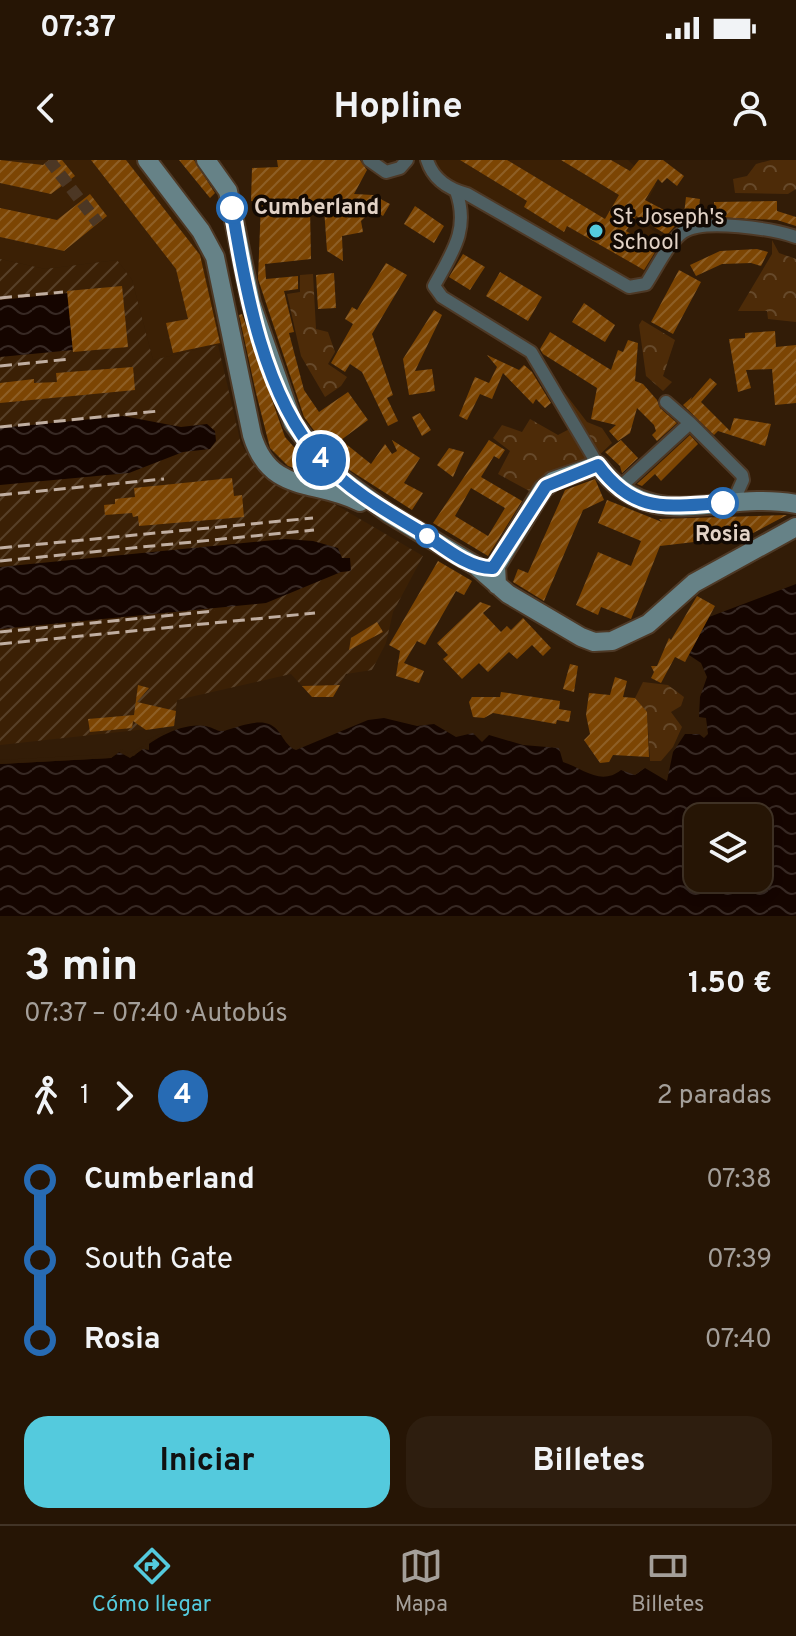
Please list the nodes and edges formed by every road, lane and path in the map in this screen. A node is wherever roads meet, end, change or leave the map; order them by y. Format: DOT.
graph roads {
  1 [pos="147,160"];
  2 [pos="206,160"];
  3 [pos="369,160"];
  4 [pos="407,160"];
  5 [pos="427,160"];
  6 [pos="456,191"];
  7 [pos="796,237"];
  8 [pos="666,402"];
  9 [pos="690,423"];
  10 [pos="598,465"];
  11 [pos="329,468"];
  12 [pos="314,487"];
  13 [pos="618,489"];
  14 [pos="733,502"];
  15 [pos="788,503"];
  16 [pos="388,513"];
  17 [pos="792,529"];
  18 [pos="476,566"];
  19 [pos="496,566"];
  20 [pos="497,585"];
  1 -- 12 [label="main road"];
  2 -- 11 [label="main road"];
  3 -- 4 [label="street"];
  5 -- 6 [label="street"];
  6 -- 7 [label="street"];
  6 -- 10 [label="street"];
  8 -- 9 [label="street"];
  9 -- 13 [label="street"];
  9 -- 14 [label="street"];
  10 -- 13 [label="main road"];
  10 -- 19 [label="main road"];
  11 -- 12 [label="main road"];
  11 -- 16 [label="main road"];
  12 -- 16 [label="main road"];
  13 -- 14 [label="main road"];
  14 -- 15 [label="main road"];
  15 -- 17 [label="main road"];
  16 -- 18 [label="main road"];
  17 -- 20 [label="main road"];
  18 -- 19 [label="main road"];
  18 -- 20 [label="main road"];
  19 -- 20 [label="main road"];
}
